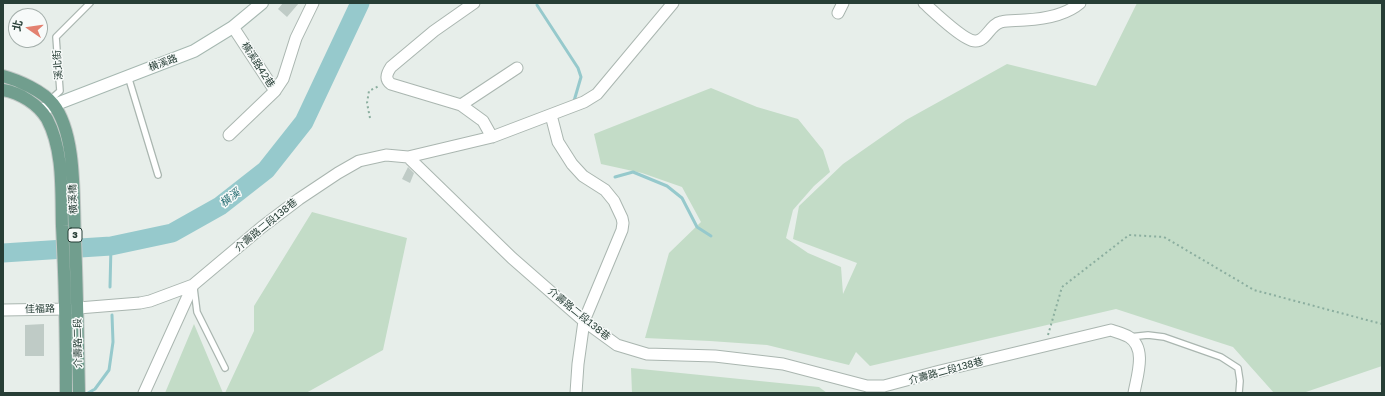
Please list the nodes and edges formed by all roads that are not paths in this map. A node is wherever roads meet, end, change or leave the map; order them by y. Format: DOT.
graph roads {
  1 [pos="90,3"];
  2 [pos="262,3"];
  3 [pos="313,3"];
  4 [pos="474,3"];
  5 [pos="673,3"];
  6 [pos="924,3"];
  7 [pos="1080,3"];
  8 [pos="233,27"];
  9 [pos="516,68"];
  10 [pos="3,76"];
  11 [pos="128,76"];
  12 [pos="3,90"];
  13 [pos="275,91"];
  14 [pos="51,102"];
  15 [pos="461,105"];
  16 [pos="41,110"];
  17 [pos="551,115"];
  18 [pos="229,135"];
  19 [pos="492,136"];
  20 [pos="408,157"];
  21 [pos="158,175"];
  22 [pos="193,285"];
  23 [pos="71,294"];
  24 [pos="71,308"];
  25 [pos="3,310"];
  26 [pos="584,321"];
  27 [pos="1129,337"];
  28 [pos="225,368"];
  29 [pos="66,393"];
  30 [pos="79,393"];
  31 [pos="144,393"];
  32 [pos="576,393"];
  33 [pos="1134,393"];
  34 [pos="1239,393"];
  1 -- 14 [label="lane, 溪北街"];
  2 -- 8 [label="main road, 橫溪路"];
  3 -- 13 [label="street"];
  4 -- 15 [label="street"];
  5 -- 17 [label="street"];
  6 -- 7 [label="street"];
  8 -- 11 [label="main road, 橫溪路"];
  8 -- 13 [label="street, 橫溪路42巷"];
  9 -- 15 [label="street"];
  10 -- 14 [label="main road, 3"];
  11 -- 14 [label="main road, 橫溪路"];
  11 -- 21 [label="lane"];
  12 -- 16 [label="main road, 3"];
  13 -- 18 [label="street, 橫溪路42巷"];
  14 -- 16 [label="main road, 橫溪路"];
  14 -- 23 [label="main road, 橫溪橋 / 3"];
  15 -- 19 [label="street"];
  16 -- 23 [label="main road, 橫溪橋 / 3"];
  17 -- 19 [label="street"];
  17 -- 26 [label="street"];
  19 -- 20 [label="street"];
  20 -- 22 [label="street, 介壽路二段138巷"];
  20 -- 26 [label="street, 介壽路二段138巷"];
  22 -- 24 [label="street, 介壽路二段138巷"];
  22 -- 28 [label="lane"];
  22 -- 31 [label="street"];
  23 -- 24 [label="main road, 介壽路二段 / 3"];
  24 -- 25 [label="street, 佳福路"];
  24 -- 29 [label="main road, 介壽路二段 / 3"];
  24 -- 30 [label="main road, 介壽路二段 / 3"];
  26 -- 27 [label="street, 介壽路二段138巷"];
  26 -- 32 [label="street"];
  27 -- 33 [label="street"];
  27 -- 34 [label="lane"];
}
